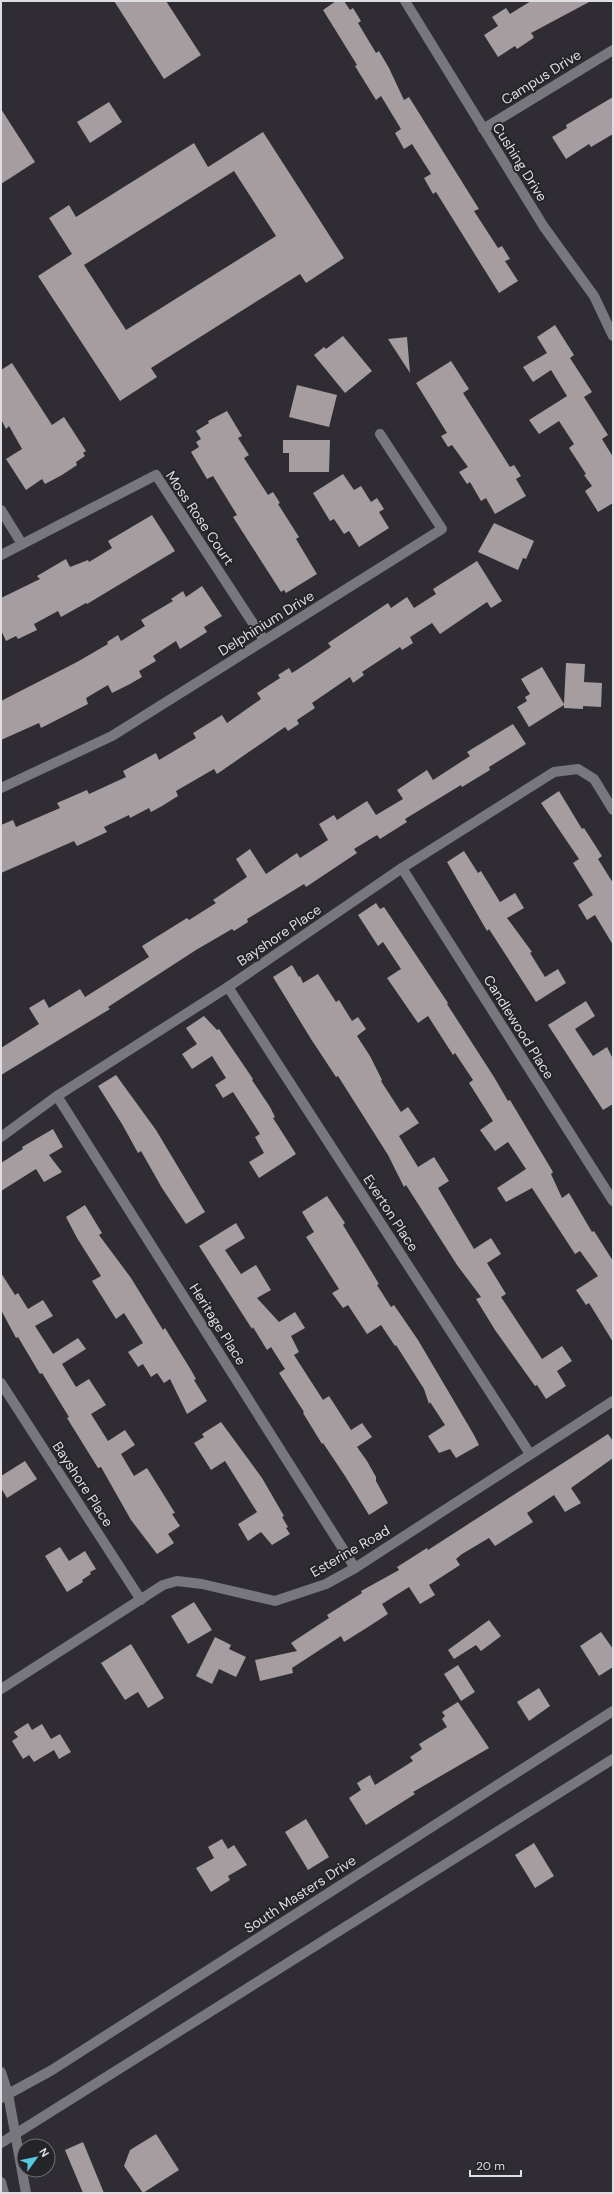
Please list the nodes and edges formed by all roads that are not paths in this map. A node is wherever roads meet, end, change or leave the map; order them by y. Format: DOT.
graph roads {
  1 [pos="405,1"];
  2 [pos="613,50"];
  3 [pos="484,129"];
  4 [pos="613,336"];
  5 [pos="380,434"];
  6 [pos="1,510"];
  7 [pos="22,544"];
  8 [pos="1,555"];
  9 [pos="264,640"];
  10 [pos="1,788"];
  11 [pos="613,810"];
  12 [pos="402,868"];
  13 [pos="228,987"];
  14 [pos="57,1096"];
  15 [pos="1,1137"];
  16 [pos="613,1200"];
  17 [pos="1,1383"];
  18 [pos="613,1401"];
  19 [pos="530,1454"];
  20 [pos="355,1568"];
  21 [pos="141,1600"];
  22 [pos="1,1689"];
  23 [pos="613,1711"];
  24 [pos="613,1759"];
  25 [pos="1,2072"];
  26 [pos="4,2096"];
  27 [pos="15,2134"];
  28 [pos="1,2143"];
  29 [pos="1,2182"];
  30 [pos="4,2193"];
  31 [pos="26,2193"];
  1 -- 3 [label="street, Cushing Drive"];
  2 -- 3 [label="street, Campus Drive"];
  3 -- 4 [label="street, Cushing Drive"];
  5 -- 9 [label="street, Delphinium Drive"];
  6 -- 7 [label="street"];
  7 -- 8 [label="street, Moss Rose Court"];
  7 -- 9 [label="street, Moss Rose Court"];
  9 -- 10 [label="street, Delphinium Drive"];
  11 -- 12 [label="street, Bayshore Place"];
  12 -- 13 [label="street, Bayshore Place"];
  12 -- 16 [label="street, Candlewood Place"];
  13 -- 14 [label="street, Bayshore Place"];
  13 -- 19 [label="street, Everton Place"];
  14 -- 15 [label="street, Bayshore Place"];
  14 -- 20 [label="street, Heritage Place"];
  17 -- 21 [label="street, Bayshore Place"];
  18 -- 19 [label="street, Esterine Road"];
  19 -- 20 [label="street, Esterine Road"];
  20 -- 21 [label="street, Esterine Road"];
  21 -- 22 [label="street, Esterine Road"];
  23 -- 26 [label="street, South Masters Drive"];
  24 -- 27 [label="street"];
  25 -- 26 [label="street"];
  26 -- 27 [label="street"];
  27 -- 28 [label="street"];
  27 -- 31 [label="street"];
  29 -- 30 [label="street"];
}
